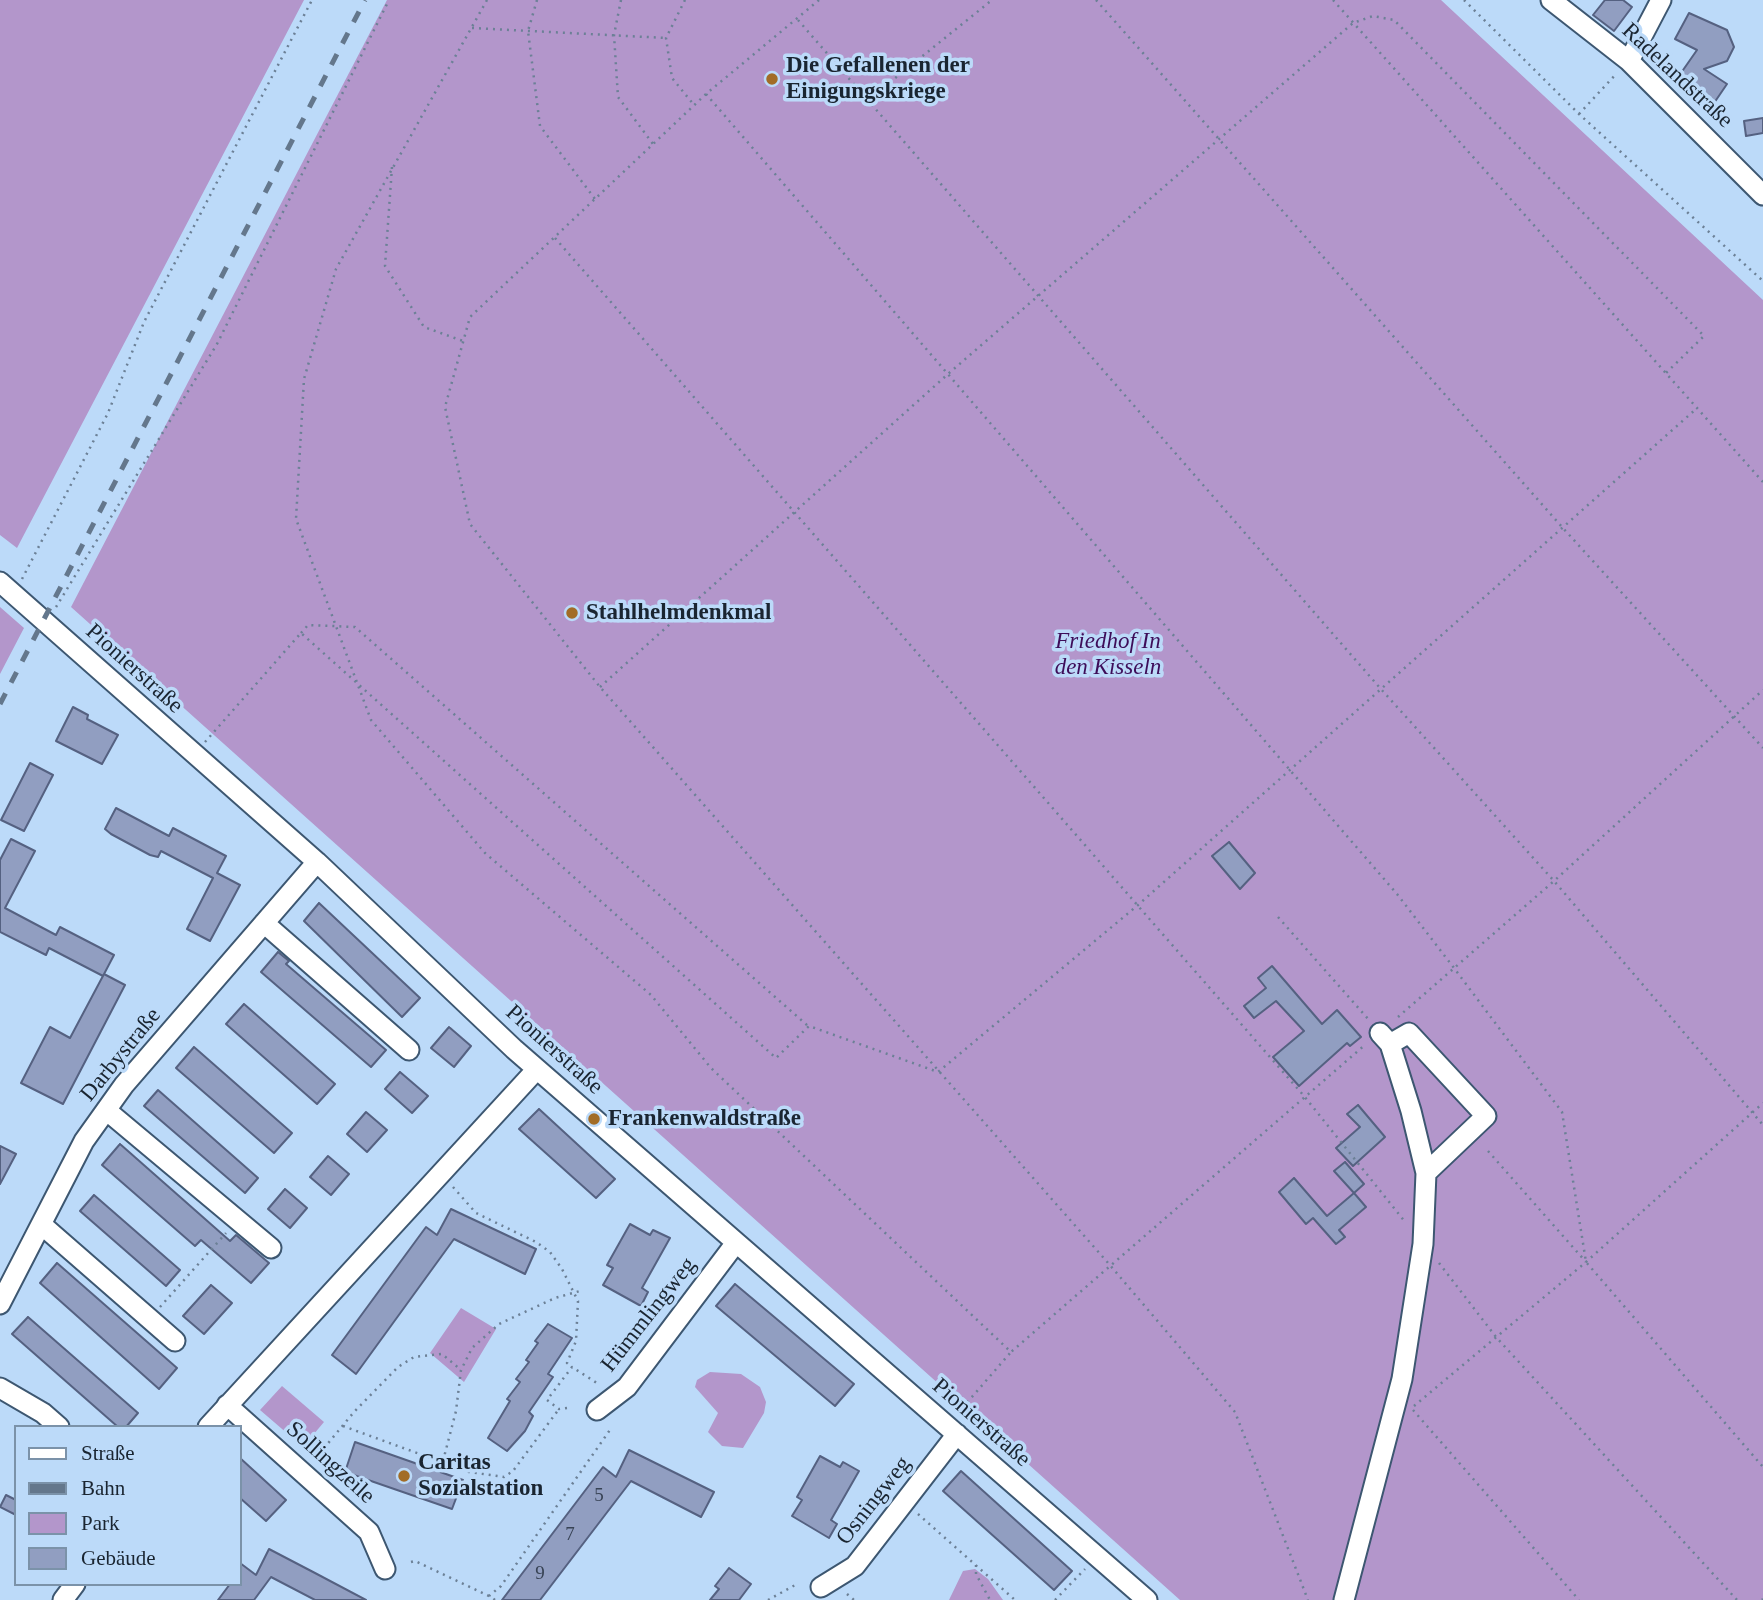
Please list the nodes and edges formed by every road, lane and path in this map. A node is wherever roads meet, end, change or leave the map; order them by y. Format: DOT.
graph roads {
  1 [pos="312,0"];
  2 [pos="389,0"];
  3 [pos="487,0"];
  4 [pos="537,0"];
  5 [pos="621,0"];
  6 [pos="685,0"];
  7 [pos="819,0"];
  8 [pos="992,0"];
  9 [pos="1096,0"];
  10 [pos="1333,0"];
  11 [pos="1464,0"];
  12 [pos="1551,0"];
  13 [pos="1661,0"];
  14 [pos="797,20"];
  15 [pos="1353,23"];
  16 [pos="472,28"];
  17 [pos="528,31"];
  18 [pos="614,35"];
  19 [pos="666,38"];
  20 [pos="1629,61"];
  21 [pos="706,94"];
  22 [pos="868,100"];
  23 [pos="694,105"];
  24 [pos="1579,114"];
  25 [pos="1220,141"];
  26 [pos="653,144"];
  27 [pos="393,164"];
  28 [pos="1763,195"];
  29 [pos="595,200"];
  30 [pos="555,238"];
  31 [pos="1763,281"];
  32 [pos="1039,296"];
  33 [pos="463,341"];
  34 [pos="948,374"];
  35 [pos="1665,374"];
  36 [pos="1696,409"];
  37 [pos="1763,482"];
  38 [pos="794,512"];
  39 [pos="1562,527"];
  40 [pos="4,586"];
  41 [pos="47,624"];
  42 [pos="334,626"];
  43 [pos="301,634"];
  44 [pos="355,682"];
  45 [pos="600,687"];
  46 [pos="1380,688"];
  47 [pos="1763,690"];
  48 [pos="1735,715"];
  49 [pos="1763,748"];
  50 [pos="194,754"];
  51 [pos="1287,769"];
  52 [pos="317,862"];
  53 [pos="1554,881"];
  54 [pos="1138,905"];
  55 [pos="1279,917"];
  56 [pos="264,923"];
  57 [pos="1454,968"];
  58 [pos="809,1026"];
  59 [pos="1385,1038"];
  60 [pos="409,1050"];
  61 [pos="537,1069"];
  62 [pos="938,1072"];
  63 [pos="1304,1096"];
  64 [pos="1763,1103"];
  65 [pos="106,1110"];
  66 [pos="1753,1112"];
  67 [pos="1763,1125"];
  68 [pos="1489,1151"];
  69 [pos="1426,1173"];
  70 [pos="449,1182"];
  71 [pos="237,1220"];
  72 [pos="42,1226"];
  73 [pos="735,1244"];
  74 [pos="1423,1244"];
  75 [pos="271,1248"];
  76 [pos="1586,1262"];
  77 [pos="1109,1264"];
  78 [pos="580,1291"];
  79 [pos="575,1292"];
  80 [pos="0,1304"];
  81 [pos="149,1319"];
  82 [pos="1496,1337"];
  83 [pos="175,1341"];
  84 [pos="1011,1352"];
  85 [pos="572,1367"];
  86 [pos="461,1370"];
  87 [pos="600,1385"];
  88 [pos="0,1388"];
  89 [pos="227,1405"];
  90 [pos="567,1408"];
  91 [pos="559,1409"];
  92 [pos="597,1410"];
  93 [pos="57,1425"];
  94 [pos="210,1425"];
  95 [pos="343,1426"];
  96 [pos="612,1427"];
  97 [pos="952,1430"];
  98 [pos="443,1462"];
  99 [pos="311,1465"];
  100 [pos="1763,1467"];
  101 [pos="914,1510"];
  102 [pos="411,1562"];
  103 [pos="976,1565"];
  104 [pos="1087,1566"];
  105 [pos="385,1569"];
  106 [pos="797,1584"];
  107 [pos="821,1587"];
  108 [pos="847,1594"];
  109 [pos="489,1596"];
  110 [pos="486,1600"];
  111 [pos="495,1600"];
  112 [pos="768,1600"];
  113 [pos="854,1600"];
  114 [pos="990,1600"];
  115 [pos="1015,1600"];
  116 [pos="1055,1600"];
  117 [pos="1147,1600"];
  118 [pos="1308,1600"];
  119 [pos="1344,1600"];
  120 [pos="1579,1600"];
  121 [pos="1737,1600"];
  1 -- 40 [label="path"];
  2 -- 41 [label="path"];
  3 -- 16 [label="path"];
  4 -- 17 [label="path"];
  5 -- 18 [label="path"];
  6 -- 19 [label="path"];
  7 -- 14 [label="path"];
  8 -- 22 [label="path"];
  9 -- 25 [label="path"];
  10 -- 15 [label="path"];
  11 -- 24 [label="path"];
  12 -- 20 [label="street, Radelandstraße"];
  13 -- 20 [label="street"];
  14 -- 21 [label="path"];
  14 -- 22 [label="path"];
  15 -- 25 [label="path"];
  15 -- 35 [label="path"];
  15 -- 35 [label="path"];
  16 -- 17 [label="path"];
  16 -- 27 [label="path"];
  17 -- 18 [label="path"];
  17 -- 29 [label="path"];
  18 -- 19 [label="path"];
  18 -- 26 [label="path"];
  19 -- 23 [label="path"];
  20 -- 24 [label="path"];
  20 -- 28 [label="street, Radelandstraße"];
  21 -- 23 [label="path"];
  21 -- 34 [label="path"];
  22 -- 32 [label="path"];
  23 -- 26 [label="path"];
  24 -- 31 [label="path"];
  25 -- 32 [label="path"];
  25 -- 39 [label="path"];
  26 -- 29 [label="path"];
  27 -- 33 [label="path"];
  27 -- 42 [label="path"];
  29 -- 30 [label="path"];
  30 -- 33 [label="path"];
  30 -- 38 [label="path"];
  32 -- 34 [label="path"];
  32 -- 46 [label="path"];
  33 -- 45 [label="path"];
  34 -- 38 [label="path"];
  34 -- 51 [label="path"];
  35 -- 36 [label="path"];
  36 -- 37 [label="path"];
  36 -- 39 [label="path"];
  38 -- 45 [label="path"];
  38 -- 54 [label="path"];
  39 -- 46 [label="path"];
  39 -- 48 [label="path"];
  40 -- 41 [label="street, Pionierstraße"];
  41 -- 50 [label="street, Pionierstraße"];
  42 -- 43 [label="path"];
  42 -- 44 [label="path"];
  42 -- 58 [label="path"];
  43 -- 44 [label="path"];
  43 -- 50 [label="path"];
  44 -- 58 [label="path"];
  44 -- 84 [label="path"];
  45 -- 62 [label="path"];
  46 -- 51 [label="path"];
  46 -- 53 [label="path"];
  47 -- 48 [label="path"];
  48 -- 49 [label="path"];
  48 -- 53 [label="path"];
  50 -- 52 [label="street, Pionierstraße"];
  51 -- 54 [label="path"];
  51 -- 57 [label="path"];
  52 -- 56 [label="street, Darbystraße"];
  52 -- 61 [label="street, Pionierstraße"];
  53 -- 57 [label="path"];
  53 -- 66 [label="path"];
  54 -- 62 [label="path"];
  54 -- 63 [label="path"];
  55 -- 59 [label="path"];
  56 -- 60 [label="street"];
  56 -- 65 [label="street, Darbystraße"];
  57 -- 59 [label="path"];
  57 -- 76 [label="path"];
  58 -- 62 [label="path"];
  59 -- 63 [label="path"];
  59 -- 69 [label="street"];
  59 -- 69 [label="street"];
  61 -- 73 [label="street, Pionierstraße"];
  61 -- 89 [label="street"];
  62 -- 77 [label="path"];
  63 -- 74 [label="path"];
  63 -- 77 [label="path"];
  64 -- 66 [label="path"];
  65 -- 71 [label="street"];
  65 -- 72 [label="street, Darbystraße"];
  66 -- 67 [label="path"];
  66 -- 76 [label="path"];
  68 -- 76 [label="path"];
  69 -- 74 [label="street"];
  70 -- 79 [label="path"];
  71 -- 75 [label="street"];
  71 -- 81 [label="path"];
  72 -- 80 [label="street, Darbystraße"];
  72 -- 81 [label="street"];
  73 -- 92 [label="street, Hümmlingweg"];
  73 -- 97 [label="street, Pionierstraße"];
  74 -- 82 [label="path"];
  74 -- 119 [label="street"];
  76 -- 82 [label="path"];
  76 -- 100 [label="path"];
  77 -- 84 [label="path"];
  77 -- 118 [label="path"];
  78 -- 79 [label="path"];
  79 -- 85 [label="path"];
  79 -- 86 [label="path"];
  81 -- 83 [label="street"];
  82 -- 120 [label="path"];
  82 -- 121 [label="path"];
  84 -- 97 [label="path"];
  85 -- 87 [label="path"];
  85 -- 91 [label="path"];
  86 -- 95 [label="path"];
  86 -- 98 [label="path"];
  88 -- 93 [label="street"];
  89 -- 94 [label="street"];
  89 -- 105 [label="street, Sollingzeile"];
  90 -- 91 [label="path"];
  91 -- 98 [label="path"];
  95 -- 98 [label="path"];
  95 -- 99 [label="path"];
  96 -- 109 [label="path"];
  97 -- 107 [label="street, Osningweg"];
  97 -- 117 [label="street, Pionierstraße"];
  101 -- 103 [label="path"];
  102 -- 109 [label="path"];
  103 -- 114 [label="path"];
  103 -- 115 [label="path"];
  104 -- 116 [label="path"];
  106 -- 112 [label="path"];
  108 -- 113 [label="path"];
  109 -- 110 [label="path"];
  109 -- 111 [label="path"];
}
